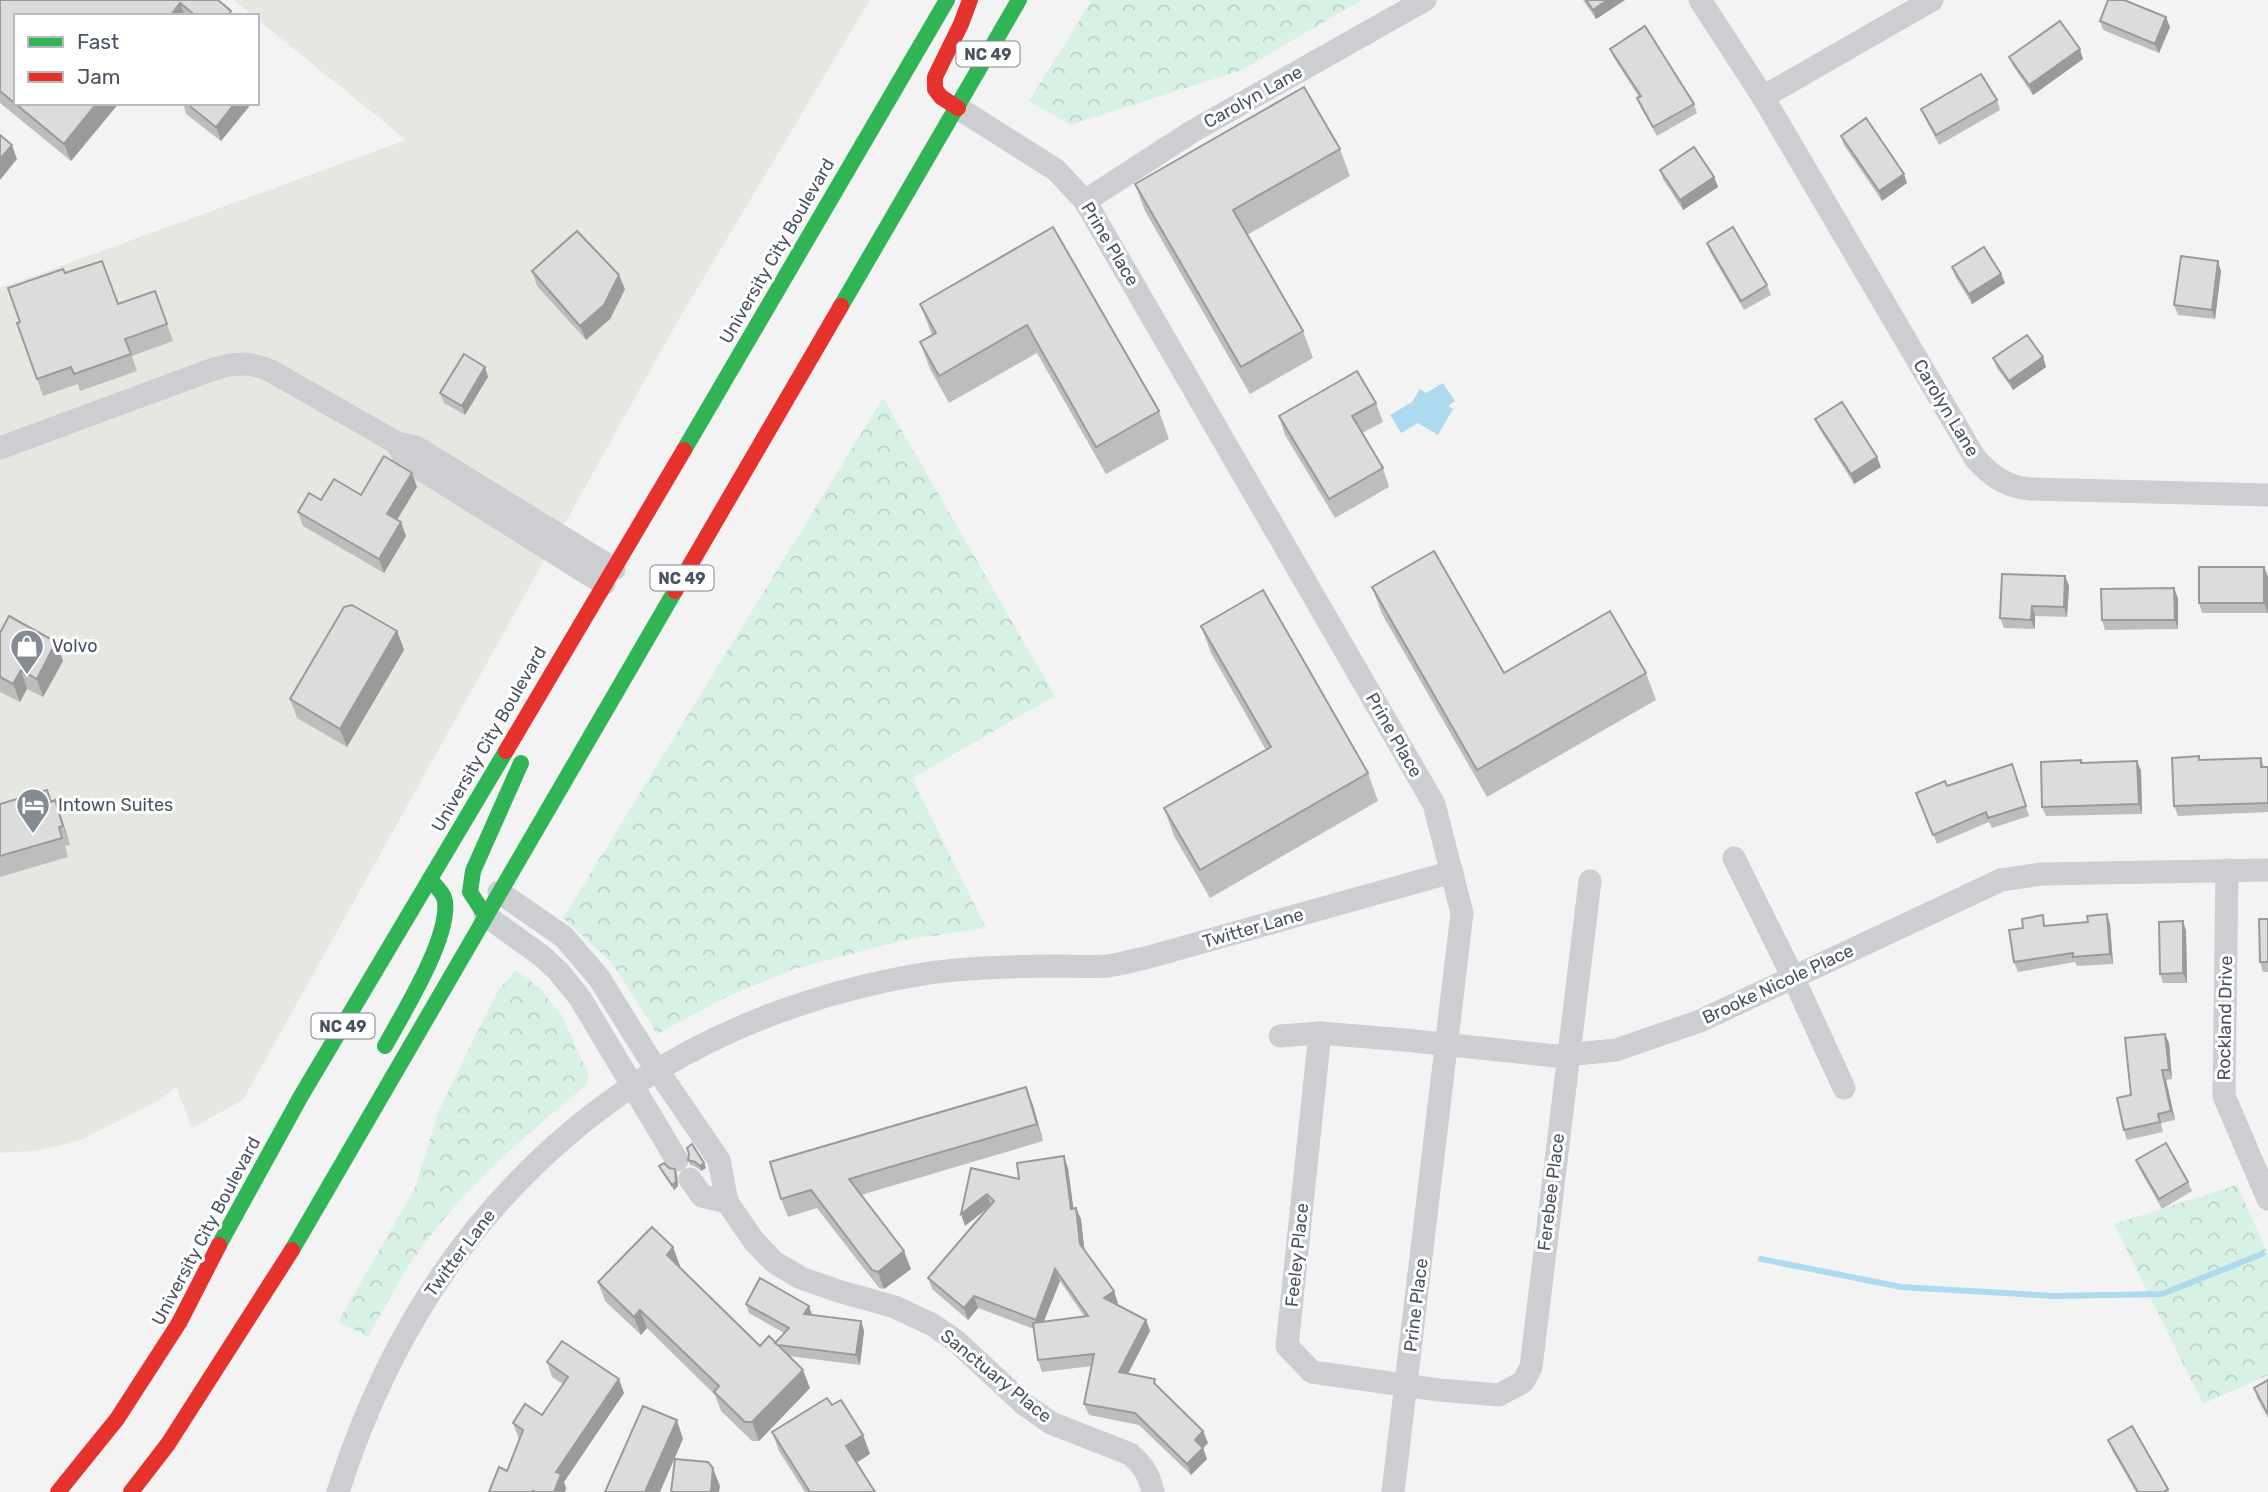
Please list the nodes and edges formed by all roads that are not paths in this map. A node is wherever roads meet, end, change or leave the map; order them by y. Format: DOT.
graph roads {
  1 [pos="947,0"];
  2 [pos="970,0"];
  3 [pos="1018,0"];
  4 [pos="1425,0"];
  5 [pos="1700,0"];
  6 [pos="1932,0"];
  7 [pos="1763,97"];
  8 [pos="958,108"];
  9 [pos="1085,201"];
  10 [pos="0,448"];
  11 [pos="2268,495"];
  12 [pos="609,576"];
  13 [pos="564,649"];
  14 [pos="1734,858"];
  15 [pos="2227,870"];
  16 [pos="2268,870"];
  17 [pos="1452,873"];
  18 [pos="430,879"];
  19 [pos="1590,881"];
  20 [pos="499,892"];
  21 [pos="485,915"];
  22 [pos="1793,977"];
  23 [pos="1320,1034"];
  24 [pos="1280,1036"];
  25 [pos="1447,1045"];
  26 [pos="380,1055"];
  27 [pos="1569,1055"];
  28 [pos="657,1070"];
  29 [pos="633,1085"];
  30 [pos="1844,1088"];
  31 [pos="366,1090"];
  32 [pos="356,1140"];
  33 [pos="2268,1199"];
  34 [pos="727,1202"];
  35 [pos="1406,1385"];
  36 [pos="96,1447"];
  37 [pos="39,1492"];
  38 [pos="58,1492"];
  39 [pos="131,1492"];
  40 [pos="338,1492"];
  41 [pos="1153,1492"];
  42 [pos="1393,1492"];
  1 -- 12 [label="main road, University City Boulevard / NC 49"];
  2 -- 8 [label="main road"];
  3 -- 8 [label="main road, NC 49"];
  4 -- 9 [label="street, Carolyn Lane"];
  5 -- 7 [label="street, Carolyn Lane"];
  6 -- 7 [label="street"];
  7 -- 11 [label="street, Carolyn Lane"];
  8 -- 9 [label="street, Prine Place"];
  8 -- 20 [label="main road, NC 49"];
  9 -- 17 [label="street, Prine Place"];
  10 -- 12 [label="street"];
  12 -- 13 [label="main road, University City Boulevard / NC 49"];
  13 -- 18 [label="main road, University City Boulevard / NC 49"];
  13 -- 21 [label="main road"];
  14 -- 22 [label="street"];
  15 -- 16 [label="street, Brooke Nicole Place"];
  15 -- 22 [label="street, Brooke Nicole Place"];
  15 -- 33 [label="street, Rockland Drive"];
  17 -- 25 [label="street, Prine Place"];
  17 -- 28 [label="street, Twitter Lane"];
  18 -- 26 [label="main road"];
  18 -- 36 [label="main road, University City Boulevard / NC 49"];
  19 -- 27 [label="street, Ferebee Place"];
  20 -- 21 [label="main road, NC 49"];
  20 -- 28 [label="street, Sanctuary Place"];
  21 -- 29 [label="street"];
  21 -- 32 [label="main road, NC 49"];
  22 -- 27 [label="street, Brooke Nicole Place"];
  22 -- 30 [label="street"];
  23 -- 24 [label="street, Brooke Nicole Place"];
  23 -- 25 [label="street, Brooke Nicole Place"];
  23 -- 35 [label="street, Feeley Place"];
  25 -- 27 [label="street, Brooke Nicole Place"];
  25 -- 35 [label="street, Prine Place"];
  27 -- 35 [label="street, Ferebee Place"];
  28 -- 29 [label="street, Twitter Lane"];
  28 -- 34 [label="street, Sanctuary Place"];
  29 -- 34 [label="street"];
  29 -- 40 [label="street, Twitter Lane"];
  31 -- 32 [label="main road"];
  32 -- 39 [label="main road, NC 49"];
  34 -- 41 [label="street, Sanctuary Place"];
  35 -- 42 [label="street, Prine Place"];
  36 -- 37 [label="main road"];
  36 -- 38 [label="main road, University City Boulevard / NC 49"];
}
